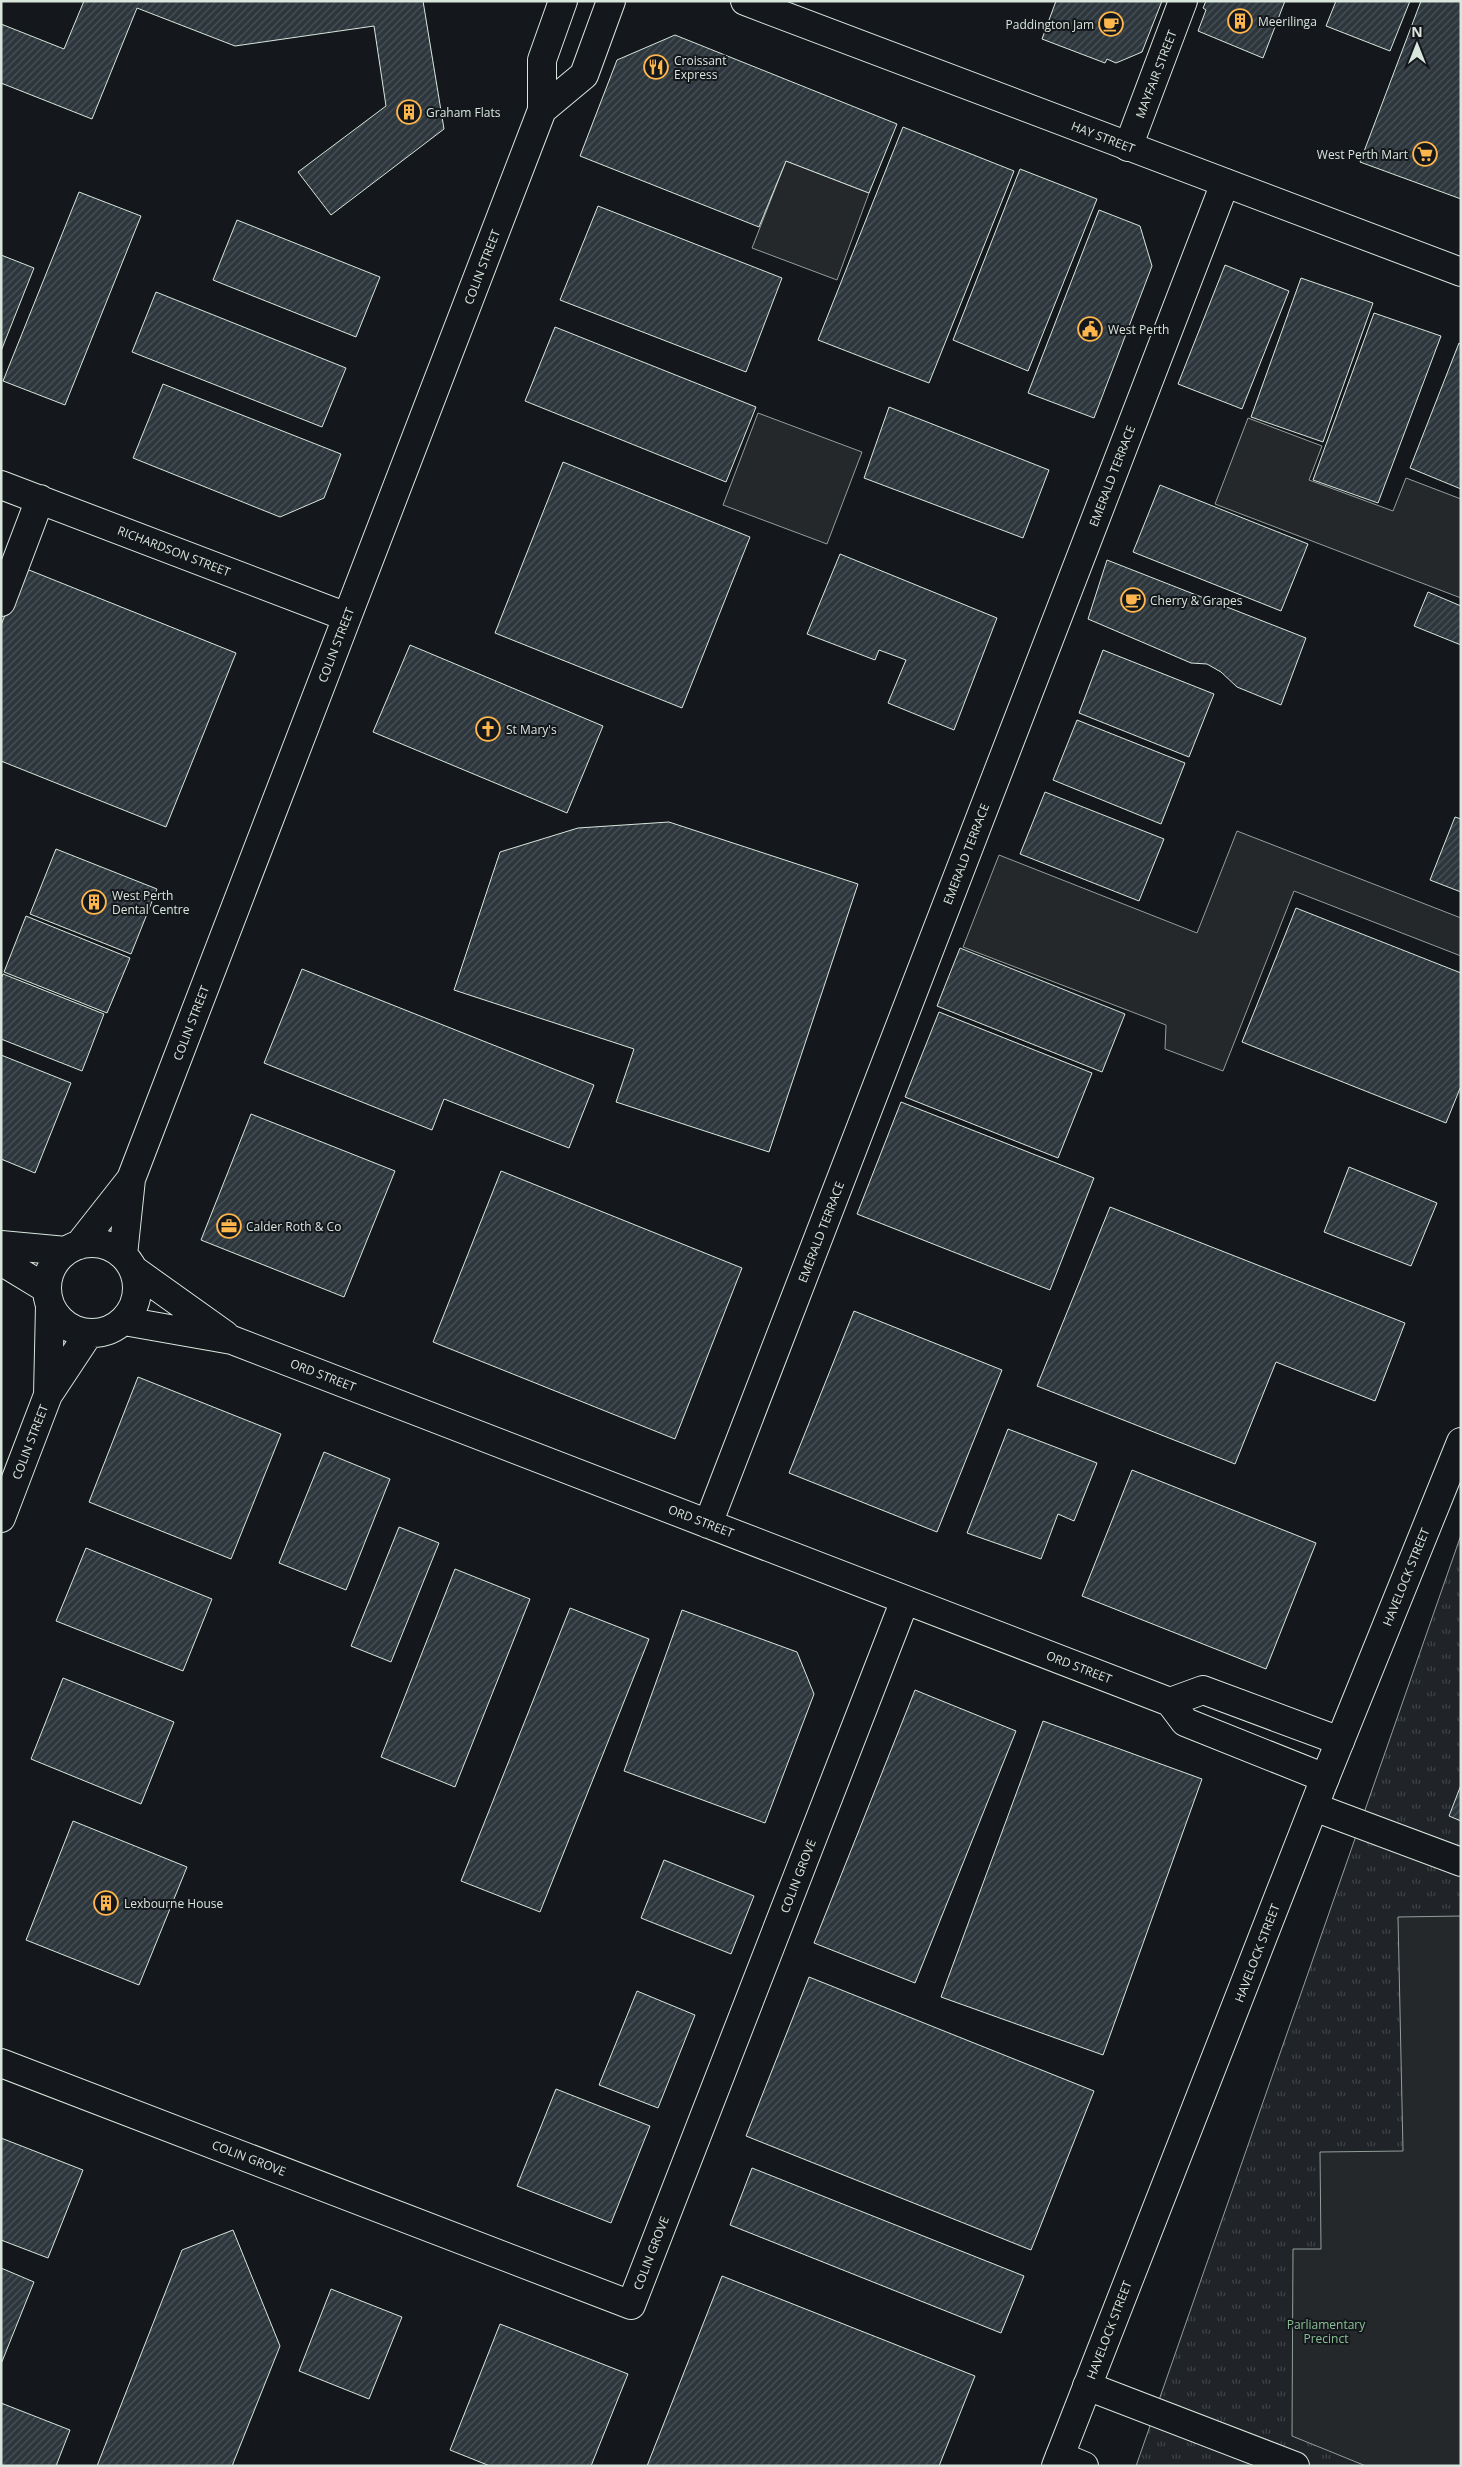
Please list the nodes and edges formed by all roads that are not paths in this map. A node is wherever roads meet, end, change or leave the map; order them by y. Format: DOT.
graph roads {
  1 [pos="563,1"];
  2 [pos="611,1"];
  3 [pos="744,1"];
  4 [pos="1183,1"];
  5 [pos="542,110"];
  6 [pos="1128,147"];
  7 [pos="1225,183"];
  8 [pos="1461,272"];
  9 [pos="1,485"];
  10 [pos="40,499"];
  11 [pos="1,602"];
  12 [pos="347,617"];
  13 [pos="131,1179"];
  14 [pos="1,1245"];
  15 [pos="73,1248"];
  16 [pos="1,1261"];
  17 [pos="128,1262"];
  18 [pos="48,1297"];
  19 [pos="124,1321"];
  20 [pos="89,1333"];
  21 [pos="232,1340"];
  22 [pos="48,1395"];
  23 [pos="1461,1442"];
  24 [pos="1,1518"];
  25 [pos="708,1524"];
  26 [pos="905,1600"];
  27 [pos="1170,1702"];
  28 [pos="1340,1742"];
  29 [pos="1326,1778"];
  30 [pos="1314,1807"];
  31 [pos="1461,1862"];
  32 [pos="1,2063"];
  33 [pos="1087,2386"];
  34 [pos="1241,2456"];
  35 [pos="1067,2462"];
  36 [pos="1295,2466"];
  1 -- 5 [label="street, COLIN STREET"];
  2 -- 5 [label="street, COLIN STREET"];
  3 -- 6 [label="street, HAY STREET"];
  4 -- 6 [label="street, MAYFAIR STREET"];
  5 -- 12 [label="street, COLIN STREET"];
  6 -- 7 [label="street, HAY STREET"];
  7 -- 8 [label="street, HAY STREET"];
  7 -- 25 [label="street, EMERALD TERRACE"];
  9 -- 10 [label="street, RICHARDSON STREET"];
  10 -- 11 [label="street"];
  10 -- 12 [label="street, RICHARDSON STREET"];
  12 -- 13 [label="street, COLIN STREET"];
  13 -- 15 [label="street, COLIN STREET"];
  13 -- 17 [label="street, COLIN STREET"];
  14 -- 15 [label="street"];
  15 -- 17 [label="street"];
  15 -- 18 [label="street"];
  16 -- 18 [label="street"];
  17 -- 19 [label="street"];
  17 -- 21 [label="street, ORD STREET"];
  18 -- 20 [label="street"];
  18 -- 22 [label="street, COLIN STREET"];
  19 -- 20 [label="street"];
  19 -- 21 [label="street, ORD STREET"];
  20 -- 22 [label="street, COLIN STREET"];
  21 -- 25 [label="street, ORD STREET"];
  22 -- 24 [label="street, COLIN STREET"];
  23 -- 28 [label="street, HAVELOCK STREET"];
  25 -- 26 [label="street, ORD STREET"];
  26 -- 27 [label="street, ORD STREET"];
  26 -- 32 [label="street, COLIN GROVE"];
  27 -- 28 [label="street"];
  27 -- 29 [label="street"];
  28 -- 29 [label="street, HAVELOCK STREET"];
  29 -- 30 [label="street, HAVELOCK STREET"];
  30 -- 31 [label="street"];
  30 -- 33 [label="street, HAVELOCK STREET"];
  33 -- 34 [label="street"];
  33 -- 35 [label="street, HAVELOCK STREET"];
  34 -- 36 [label="street"];
}
